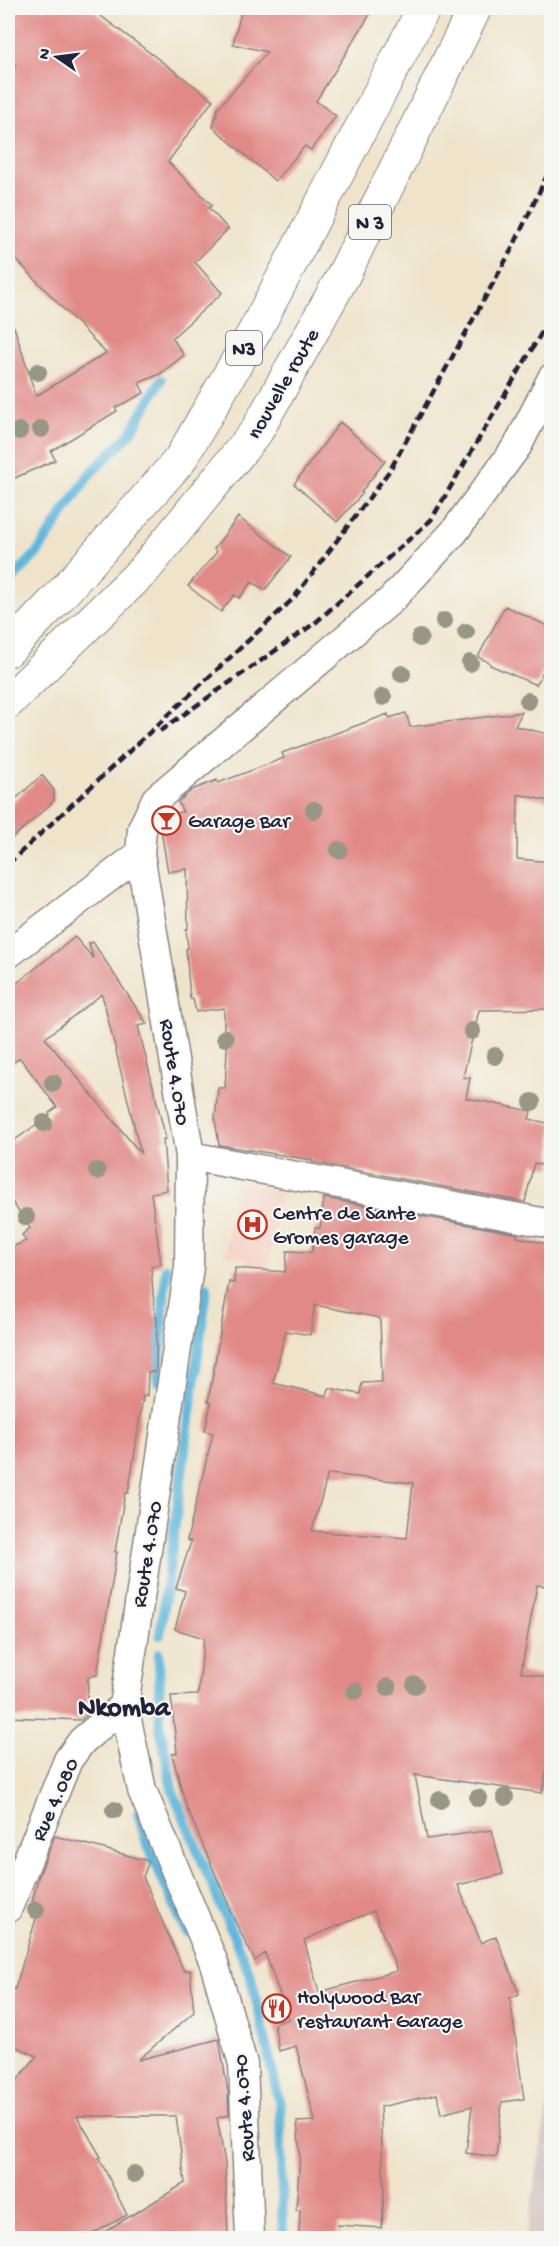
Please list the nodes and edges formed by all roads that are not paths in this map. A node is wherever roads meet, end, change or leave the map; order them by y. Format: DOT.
graph roads {
  1 [pos="424,8"];
  2 [pos="475,8"];
  3 [pos="552,378"];
  4 [pos="8,650"];
  5 [pos="8,702"];
  6 [pos="140,854"];
  7 [pos="8,954"];
  8 [pos="190,1156"];
  9 [pos="552,1224"];
  10 [pos="123,1706"];
  11 [pos="8,1908"];
  12 [pos="250,2238"];
  1 -- 4 [label="highway, N3"];
  2 -- 5 [label="highway, nouvelle route / N 3"];
  3 -- 6 [label="street, Route 4.070"];
  6 -- 7 [label="street"];
  6 -- 8 [label="street, Route 4.070"];
  8 -- 9 [label="street"];
  8 -- 10 [label="street, Route 4.070"];
  10 -- 11 [label="street, Rue 4.080"];
  10 -- 12 [label="street, Route 4.070"];
}
